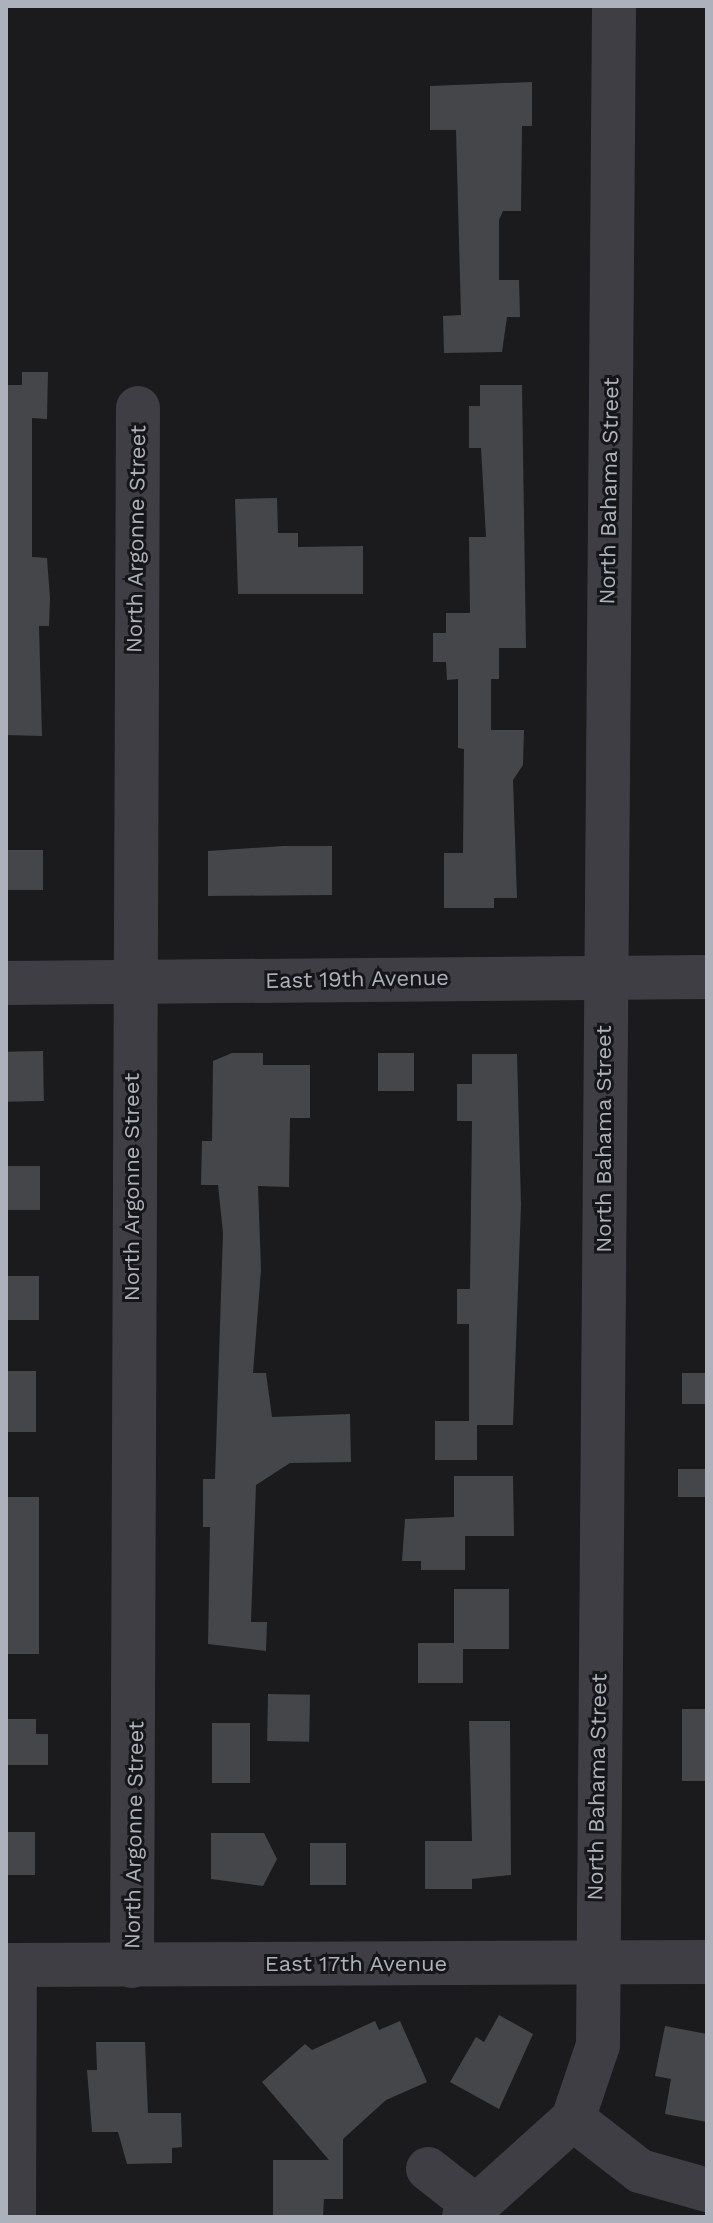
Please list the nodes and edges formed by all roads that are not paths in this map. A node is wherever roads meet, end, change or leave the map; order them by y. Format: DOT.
graph roads {
  1 [pos="614,6"];
  2 [pos="138,408"];
  3 [pos="604,977"];
  4 [pos="707,977"];
  5 [pos="131,982"];
  6 [pos="6,983"];
  7 [pos="595,1962"];
  8 [pos="707,1962"];
  9 [pos="10,1965"];
  10 [pos="132,1966"];
  11 [pos="573,2119"];
  12 [pos="428,2169"];
  13 [pos="707,2190"];
  14 [pos="469,2211"];
  15 [pos="14,2217"];
  1 -- 3 [label="street, North Bahama Street"];
  2 -- 5 [label="street, North Argonne Street"];
  3 -- 4 [label="street, East 19th Avenue"];
  3 -- 5 [label="street, East 19th Avenue"];
  3 -- 7 [label="street, North Bahama Street"];
  5 -- 6 [label="street, East 19th Avenue"];
  5 -- 10 [label="street, North Argonne Street"];
  7 -- 8 [label="street, East 17th Avenue"];
  7 -- 10 [label="street, East 17th Avenue"];
  7 -- 11 [label="street, North Bahama Street"];
  9 -- 10 [label="street, East 17th Avenue"];
  9 -- 15 [label="street"];
  11 -- 13 [label="street"];
  11 -- 14 [label="street"];
  12 -- 14 [label="street"];
}
